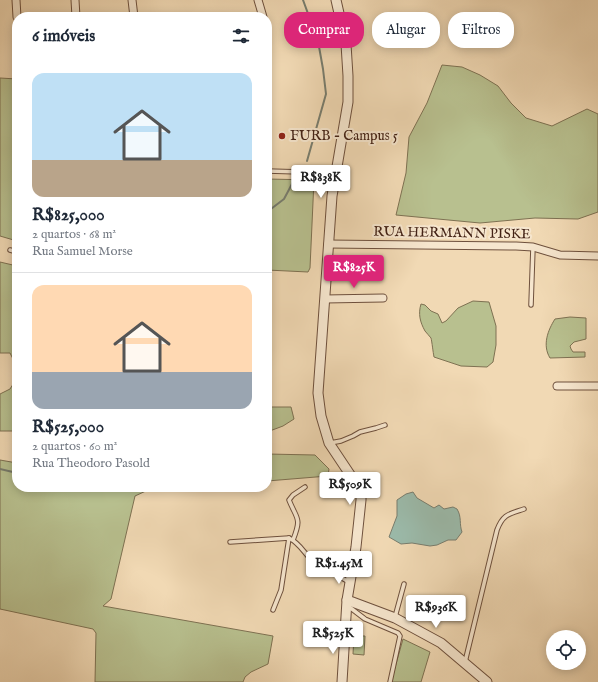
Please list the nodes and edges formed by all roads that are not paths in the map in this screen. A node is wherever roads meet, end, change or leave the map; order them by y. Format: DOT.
graph roads {
  1 [pos="16,0"];
  2 [pos="75,0"];
  3 [pos="132,0"];
  4 [pos="258,0"];
  5 [pos="336,0"];
  6 [pos="17,12"];
  7 [pos="76,12"];
  8 [pos="133,12"];
  9 [pos="262,12"];
  10 [pos="272,171"];
  11 [pos="335,173"];
  12 [pos="328,244"];
  13 [pos="533,247"];
  14 [pos="598,256"];
  15 [pos="383,298"];
  16 [pos="325,299"];
  17 [pos="531,305"];
  18 [pos="557,386"];
  19 [pos="598,386"];
  20 [pos="385,425"];
  21 [pos="329,443"];
  22 [pos="305,487"];
  23 [pos="524,509"];
  24 [pos="291,539"];
  25 [pos="230,542"];
  26 [pos="350,583"];
  27 [pos="404,584"];
  28 [pos="347,602"];
  29 [pos="273,610"];
  30 [pos="395,618"];
  31 [pos="465,663"];
  32 [pos="342,682"];
  33 [pos="390,682"];
  34 [pos="487,682"];
  1 -- 6 [label="street"];
  2 -- 7 [label="street"];
  3 -- 8 [label="street"];
  4 -- 9 [label="street"];
  5 -- 11 [label="street"];
  10 -- 11 [label="lane"];
  11 -- 12 [label="street"];
  12 -- 13 [label="street, RUA HERMANN PISKE"];
  12 -- 16 [label="street"];
  13 -- 14 [label="street, RUA HERMANN PISKE"];
  13 -- 17 [label="lane"];
  15 -- 16 [label="street"];
  16 -- 21 [label="street"];
  18 -- 19 [label="street"];
  20 -- 21 [label="lane"];
  21 -- 26 [label="street"];
  22 -- 24 [label="lane"];
  23 -- 31 [label="lane"];
  24 -- 25 [label="lane"];
  24 -- 26 [label="lane"];
  24 -- 29 [label="lane"];
  26 -- 28 [label="street"];
  27 -- 30 [label="lane"];
  28 -- 30 [label="street"];
  28 -- 32 [label="street"];
  28 -- 33 [label="lane"];
  30 -- 31 [label="street"];
  31 -- 34 [label="street"];
}
